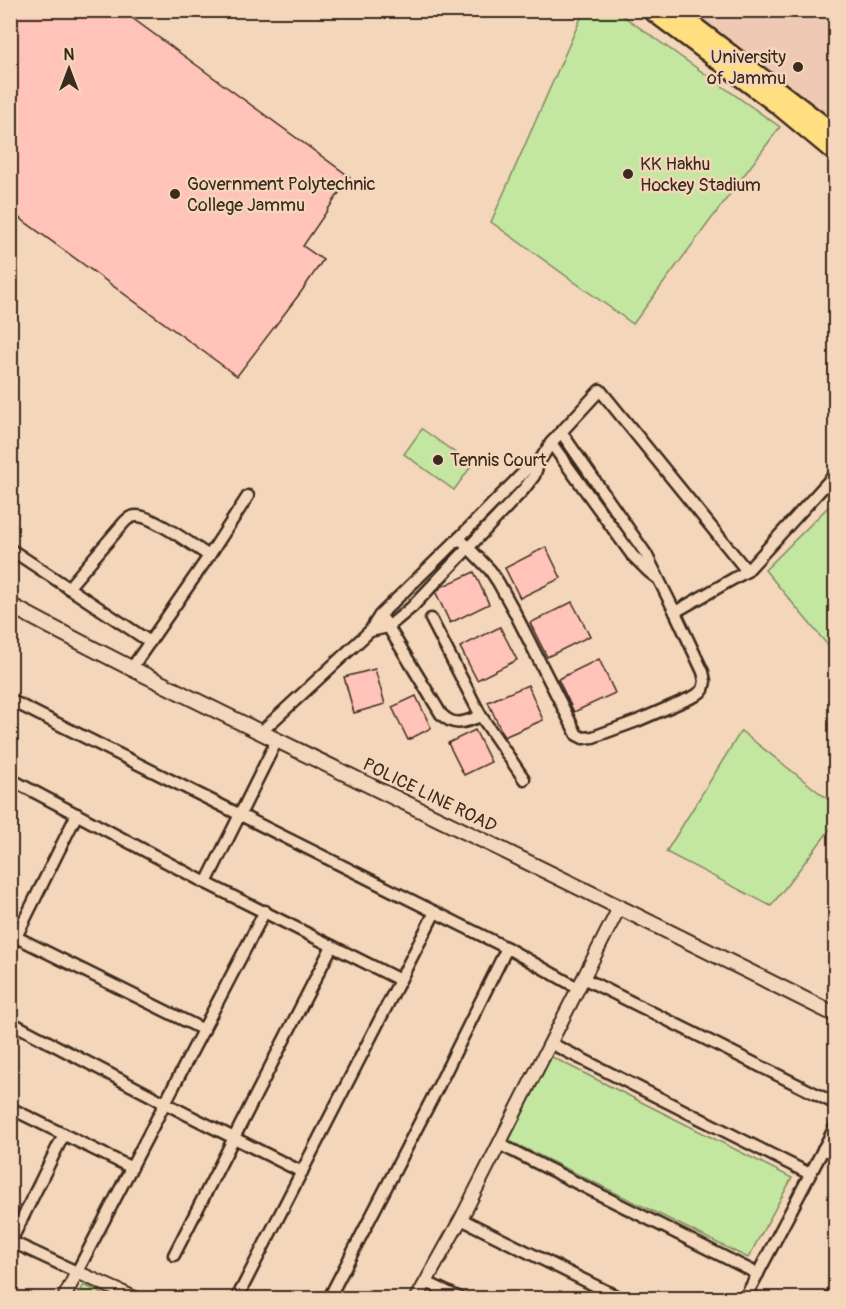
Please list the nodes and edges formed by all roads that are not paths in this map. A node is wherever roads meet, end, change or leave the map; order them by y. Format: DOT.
graph roads {
  1 [pos="650,10"];
  2 [pos="674,10"];
  3 [pos="836,134"];
  4 [pos="836,154"];
  5 [pos="561,432"];
  6 [pos="551,443"];
  7 [pos="539,462"];
  8 [pos="836,473"];
  9 [pos="248,496"];
  10 [pos="459,538"];
  11 [pos="469,548"];
  12 [pos="10,549"];
  13 [pos="209,556"];
  14 [pos="747,571"];
  15 [pos="657,578"];
  16 [pos="68,588"];
  17 [pos="10,605"];
  18 [pos="675,612"];
  19 [pos="380,615"];
  20 [pos="431,620"];
  21 [pos="388,627"];
  22 [pos="370,631"];
  23 [pos="150,642"];
  24 [pos="131,669"];
  25 [pos="10,700"];
  26 [pos="481,716"];
  27 [pos="261,732"];
  28 [pos="277,740"];
  29 [pos="10,779"];
  30 [pos="524,779"];
  31 [pos="77,814"];
  32 [pos="239,815"];
  33 [pos="206,883"];
  34 [pos="620,906"];
  35 [pos="266,911"];
  36 [pos="435,912"];
  37 [pos="13,936"];
  38 [pos="332,946"];
  39 [pos="507,948"];
  40 [pos="400,980"];
  41 [pos="580,983"];
  42 [pos="836,1015"];
  43 [pos="10,1022"];
  44 [pos="204,1030"];
  45 [pos="550,1043"];
  46 [pos="166,1103"];
  47 [pos="836,1104"];
  48 [pos="10,1108"];
  49 [pos="836,1125"];
  50 [pos="64,1134"];
  51 [pos="234,1138"];
  52 [pos="499,1144"];
  53 [pos="823,1149"];
  54 [pos="836,1155"];
  55 [pos="132,1168"];
  56 [pos="302,1172"];
  57 [pos="810,1173"];
  58 [pos="461,1219"];
  59 [pos="11,1241"];
  60 [pos="174,1255"];
  61 [pos="77,1272"];
  62 [pos="758,1274"];
  63 [pos="426,1282"];
  64 [pos="836,1287"];
  65 [pos="64,1299"];
  66 [pos="135,1299"];
  67 [pos="237,1299"];
  68 [pos="329,1299"];
  69 [pos="417,1299"];
  70 [pos="460,1299"];
  71 [pos="620,1299"];
  72 [pos="745,1299"];
  73 [pos="830,1299"];
  1 -- 4 [label="main road"];
  2 -- 3 [label="main road"];
  5 -- 6 [label="street"];
  5 -- 14 [label="street"];
  5 -- 15 [label="street"];
  6 -- 7 [label="street"];
  6 -- 15 [label="street"];
  7 -- 10 [label="street"];
  7 -- 11 [label="street"];
  8 -- 14 [label="street"];
  9 -- 13 [label="street"];
  10 -- 11 [label="street"];
  10 -- 19 [label="street"];
  11 -- 18 [label="street"];
  11 -- 21 [label="street"];
  12 -- 16 [label="street"];
  13 -- 16 [label="street"];
  13 -- 23 [label="street"];
  14 -- 18 [label="street"];
  15 -- 18 [label="street"];
  16 -- 23 [label="street"];
  17 -- 24 [label="main road, POLICE LINE ROAD"];
  19 -- 21 [label="street"];
  19 -- 22 [label="street"];
  20 -- 26 [label="street"];
  21 -- 22 [label="street"];
  21 -- 26 [label="street"];
  22 -- 27 [label="street"];
  23 -- 24 [label="street"];
  24 -- 27 [label="main road, POLICE LINE ROAD"];
  25 -- 32 [label="street"];
  26 -- 30 [label="street"];
  27 -- 28 [label="main road, POLICE LINE ROAD"];
  28 -- 32 [label="street"];
  28 -- 34 [label="main road, POLICE LINE ROAD"];
  29 -- 31 [label="street"];
  31 -- 33 [label="street"];
  31 -- 37 [label="street"];
  32 -- 33 [label="street"];
  32 -- 36 [label="street"];
  33 -- 35 [label="street"];
  34 -- 41 [label="street"];
  34 -- 42 [label="main road, POLICE LINE ROAD"];
  35 -- 38 [label="street"];
  35 -- 44 [label="street"];
  36 -- 39 [label="street"];
  36 -- 40 [label="street"];
  37 -- 44 [label="street"];
  38 -- 40 [label="street"];
  38 -- 51 [label="street"];
  39 -- 41 [label="street"];
  39 -- 68 [label="street"];
  40 -- 56 [label="street"];
  41 -- 45 [label="street"];
  41 -- 47 [label="street"];
  43 -- 46 [label="street"];
  44 -- 46 [label="street"];
  45 -- 52 [label="street"];
  45 -- 57 [label="street"];
  46 -- 51 [label="street"];
  46 -- 55 [label="street"];
  48 -- 50 [label="street"];
  49 -- 53 [label="street"];
  50 -- 55 [label="street"];
  50 -- 59 [label="street"];
  51 -- 56 [label="street"];
  51 -- 60 [label="street"];
  52 -- 58 [label="street"];
  52 -- 62 [label="street"];
  53 -- 54 [label="street"];
  53 -- 57 [label="street"];
  55 -- 61 [label="street"];
  56 -- 67 [label="street"];
  57 -- 62 [label="street"];
  58 -- 63 [label="street"];
  58 -- 71 [label="street"];
  59 -- 61 [label="street"];
  61 -- 65 [label="street"];
  61 -- 66 [label="street"];
  62 -- 72 [label="street"];
  63 -- 69 [label="street"];
  63 -- 70 [label="street"];
  64 -- 73 [label="street"];
}
